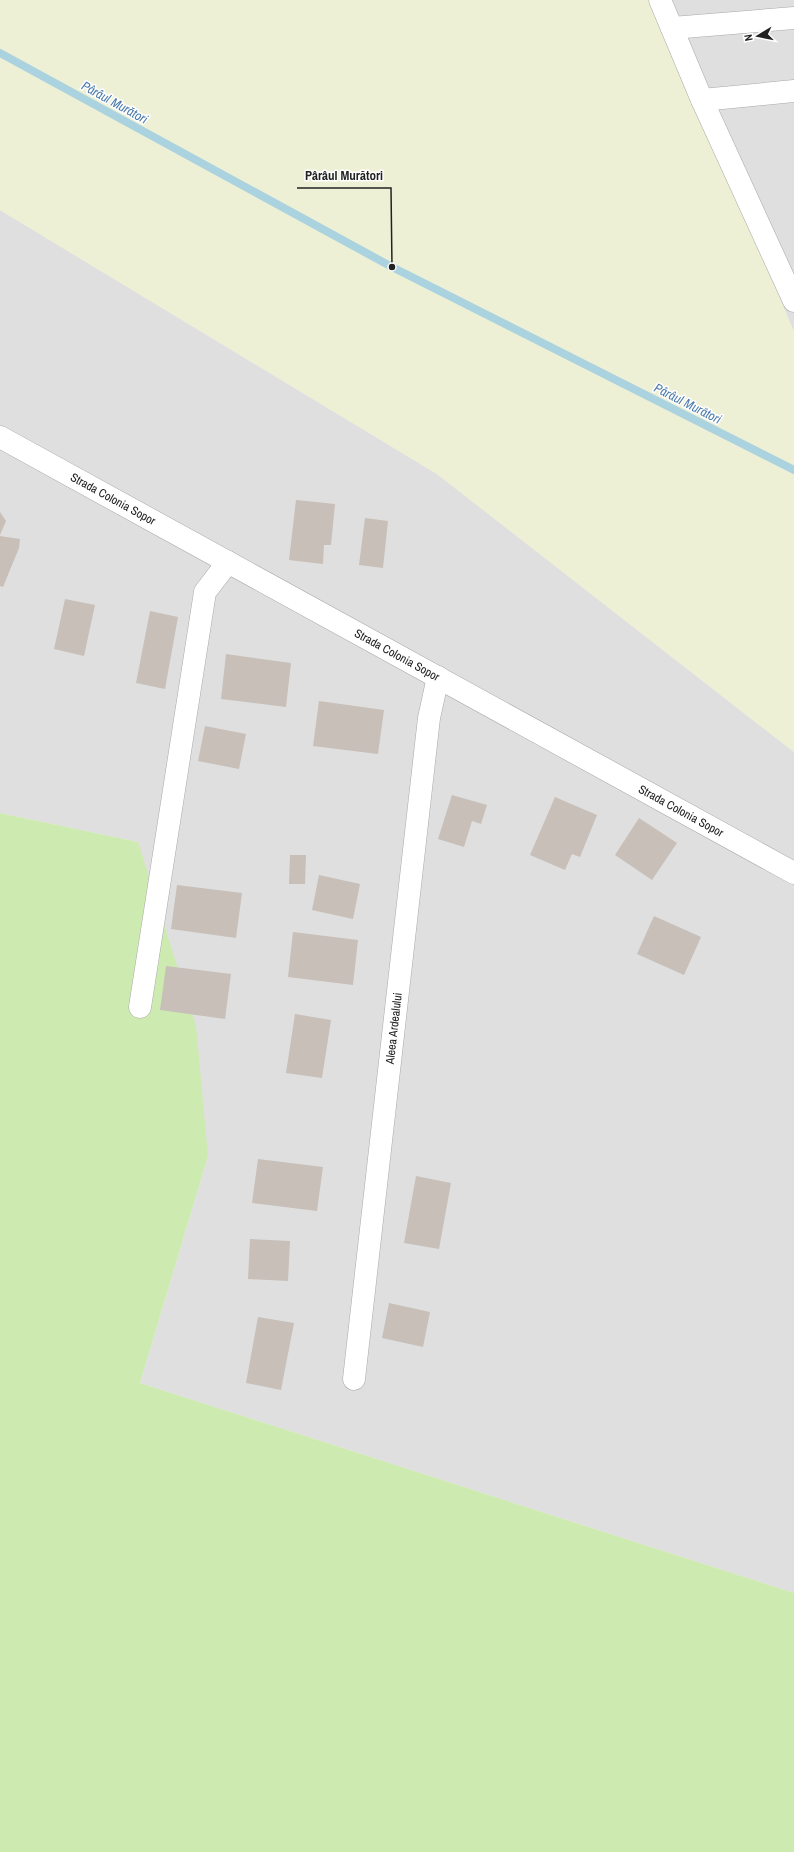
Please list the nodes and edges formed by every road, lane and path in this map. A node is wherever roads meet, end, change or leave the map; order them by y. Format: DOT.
graph roads {
  1 [pos="660,0"];
  2 [pos="794,18"];
  3 [pos="672,28"];
  4 [pos="794,91"];
  5 [pos="702,100"];
  6 [pos="794,301"];
  7 [pos="0,437"];
  8 [pos="228,562"];
  9 [pos="438,677"];
  10 [pos="794,873"];
  11 [pos="140,1007"];
  12 [pos="354,1379"];
  1 -- 3 [label="street"];
  2 -- 3 [label="street"];
  3 -- 5 [label="street"];
  4 -- 5 [label="street"];
  5 -- 6 [label="street"];
  7 -- 8 [label="street, Strada Colonia Sopor"];
  8 -- 9 [label="street, Strada Colonia Sopor"];
  8 -- 11 [label="street"];
  9 -- 10 [label="street, Strada Colonia Sopor"];
  9 -- 12 [label="street, Aleea Ardealului"];
}
